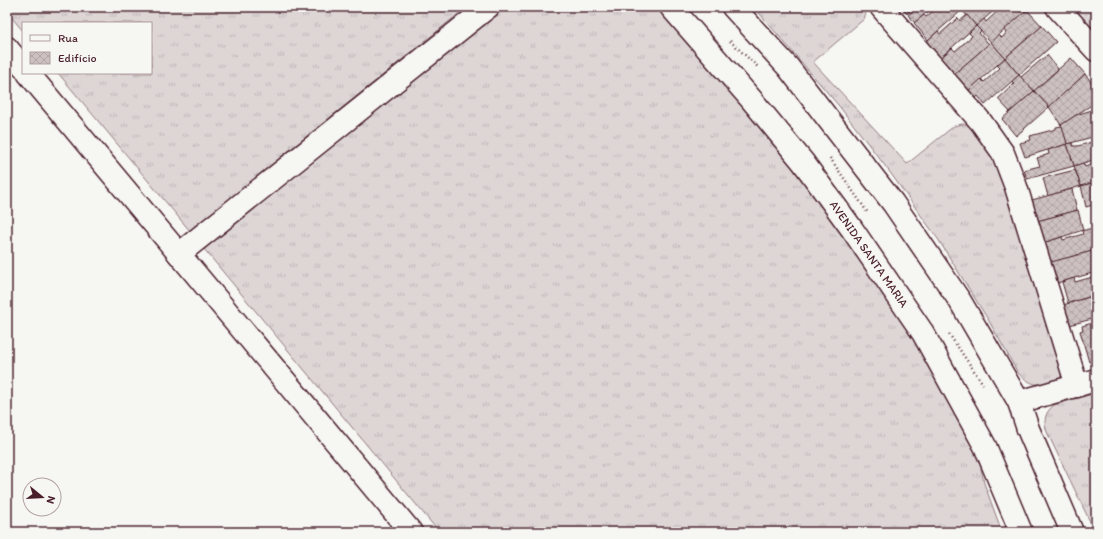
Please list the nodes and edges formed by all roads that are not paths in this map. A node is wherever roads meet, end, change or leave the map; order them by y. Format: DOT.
graph roads {
  1 [pos="488,7"];
  2 [pos="671,7"];
  3 [pos="733,7"];
  4 [pos="881,7"];
  5 [pos="1057,7"];
  6 [pos="7,48"];
  7 [pos="1096,50"];
  8 [pos="22,66"];
  9 [pos="29,74"];
  10 [pos="179,254"];
  11 [pos="1087,383"];
  12 [pos="1019,402"];
  13 [pos="411,532"];
  14 [pos="1021,532"];
  15 [pos="1072,532"];
  1 -- 10 [label="street"];
  2 -- 14 [label="street, AVENIDA SANTA MARIA"];
  3 -- 12 [label="street"];
  4 -- 11 [label="street"];
  5 -- 7 [label="street"];
  6 -- 8 [label="street"];
  9 -- 10 [label="street"];
  10 -- 13 [label="street"];
  11 -- 12 [label="street"];
  12 -- 15 [label="street"];
}
